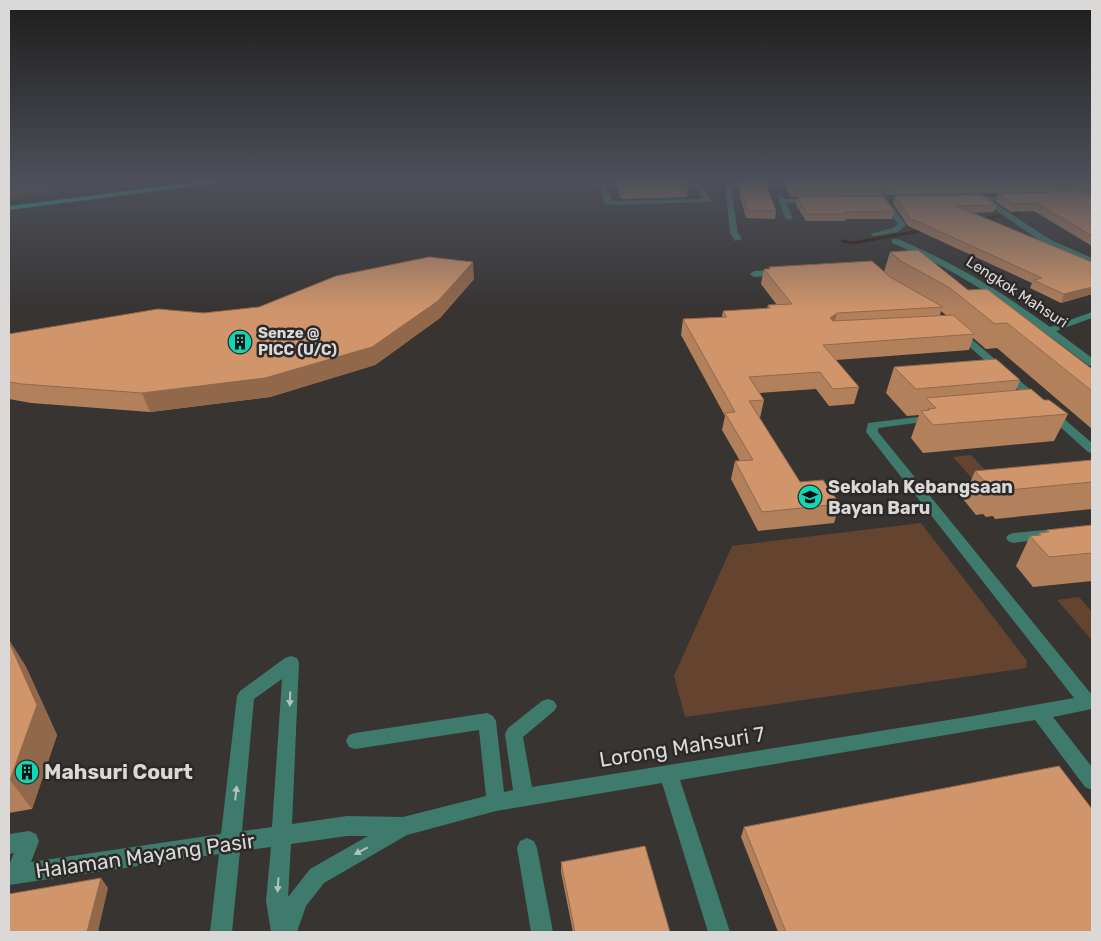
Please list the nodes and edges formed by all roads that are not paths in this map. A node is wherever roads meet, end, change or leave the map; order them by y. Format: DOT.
graph roads {
  1 [pos="733,224"];
  2 [pos="901,224"];
  3 [pos="1021,224"];
  4 [pos="874,234"];
  5 [pos="738,239"];
  6 [pos="895,241"];
  7 [pos="1092,261"];
  8 [pos="792,272"];
  9 [pos="754,274"];
  10 [pos="1092,315"];
  11 [pos="952,326"];
  12 [pos="1049,330"];
  13 [pos="1092,363"];
  14 [pos="1046,408"];
  15 [pos="1026,410"];
  16 [pos="950,417"];
  17 [pos="1092,449"];
  18 [pos="1066,533"];
  19 [pos="1012,538"];
  20 [pos="1090,702"];
  21 [pos="548,706"];
  22 [pos="1039,712"];
  23 [pos="356,741"];
  24 [pos="668,773"];
  25 [pos="1092,780"];
  26 [pos="524,798"];
  27 [pos="496,802"];
  28 [pos="403,827"];
  29 [pos="281,837"];
  30 [pos="231,842"];
  31 [pos="9,844"];
  32 [pos="527,848"];
  33 [pos="13,874"];
  34 [pos="221,932"];
  35 [pos="284,932"];
  36 [pos="542,932"];
  37 [pos="719,932"];
  1 -- 5 [label="street"];
  2 -- 4 [label="street"];
  3 -- 7 [label="street"];
  6 -- 12 [label="street, Lengkok Mahsuri"];
  8 -- 9 [label="street"];
  10 -- 12 [label="street"];
  11 -- 14 [label="street"];
  12 -- 13 [label="street, Lengkok Mahsuri"];
  14 -- 15 [label="street"];
  14 -- 17 [label="street"];
  16 -- 20 [label="street"];
  18 -- 19 [label="street"];
  20 -- 22 [label="street, Lorong Mahsuri 7"];
  21 -- 26 [label="street"];
  22 -- 24 [label="street, Lorong Mahsuri 7"];
  22 -- 25 [label="street"];
  23 -- 27 [label="street"];
  24 -- 26 [label="street, Lorong Mahsuri 7"];
  24 -- 37 [label="street"];
  26 -- 27 [label="street, Lorong Mahsuri 7"];
  27 -- 28 [label="street, Lorong Mahsuri 7"];
  28 -- 29 [label="street, Lorong Mahsuri 7"];
  28 -- 35 [label="street, one-way"];
  29 -- 30 [label="street, Halaman Mayang Pasir"];
  30 -- 29 [label="street, one-way"];
  29 -- 35 [label="street, one-way"];
  30 -- 33 [label="street, Halaman Mayang Pasir"];
  30 -- 34 [label="street"];
  31 -- 33 [label="street"];
  32 -- 36 [label="street"];
}
